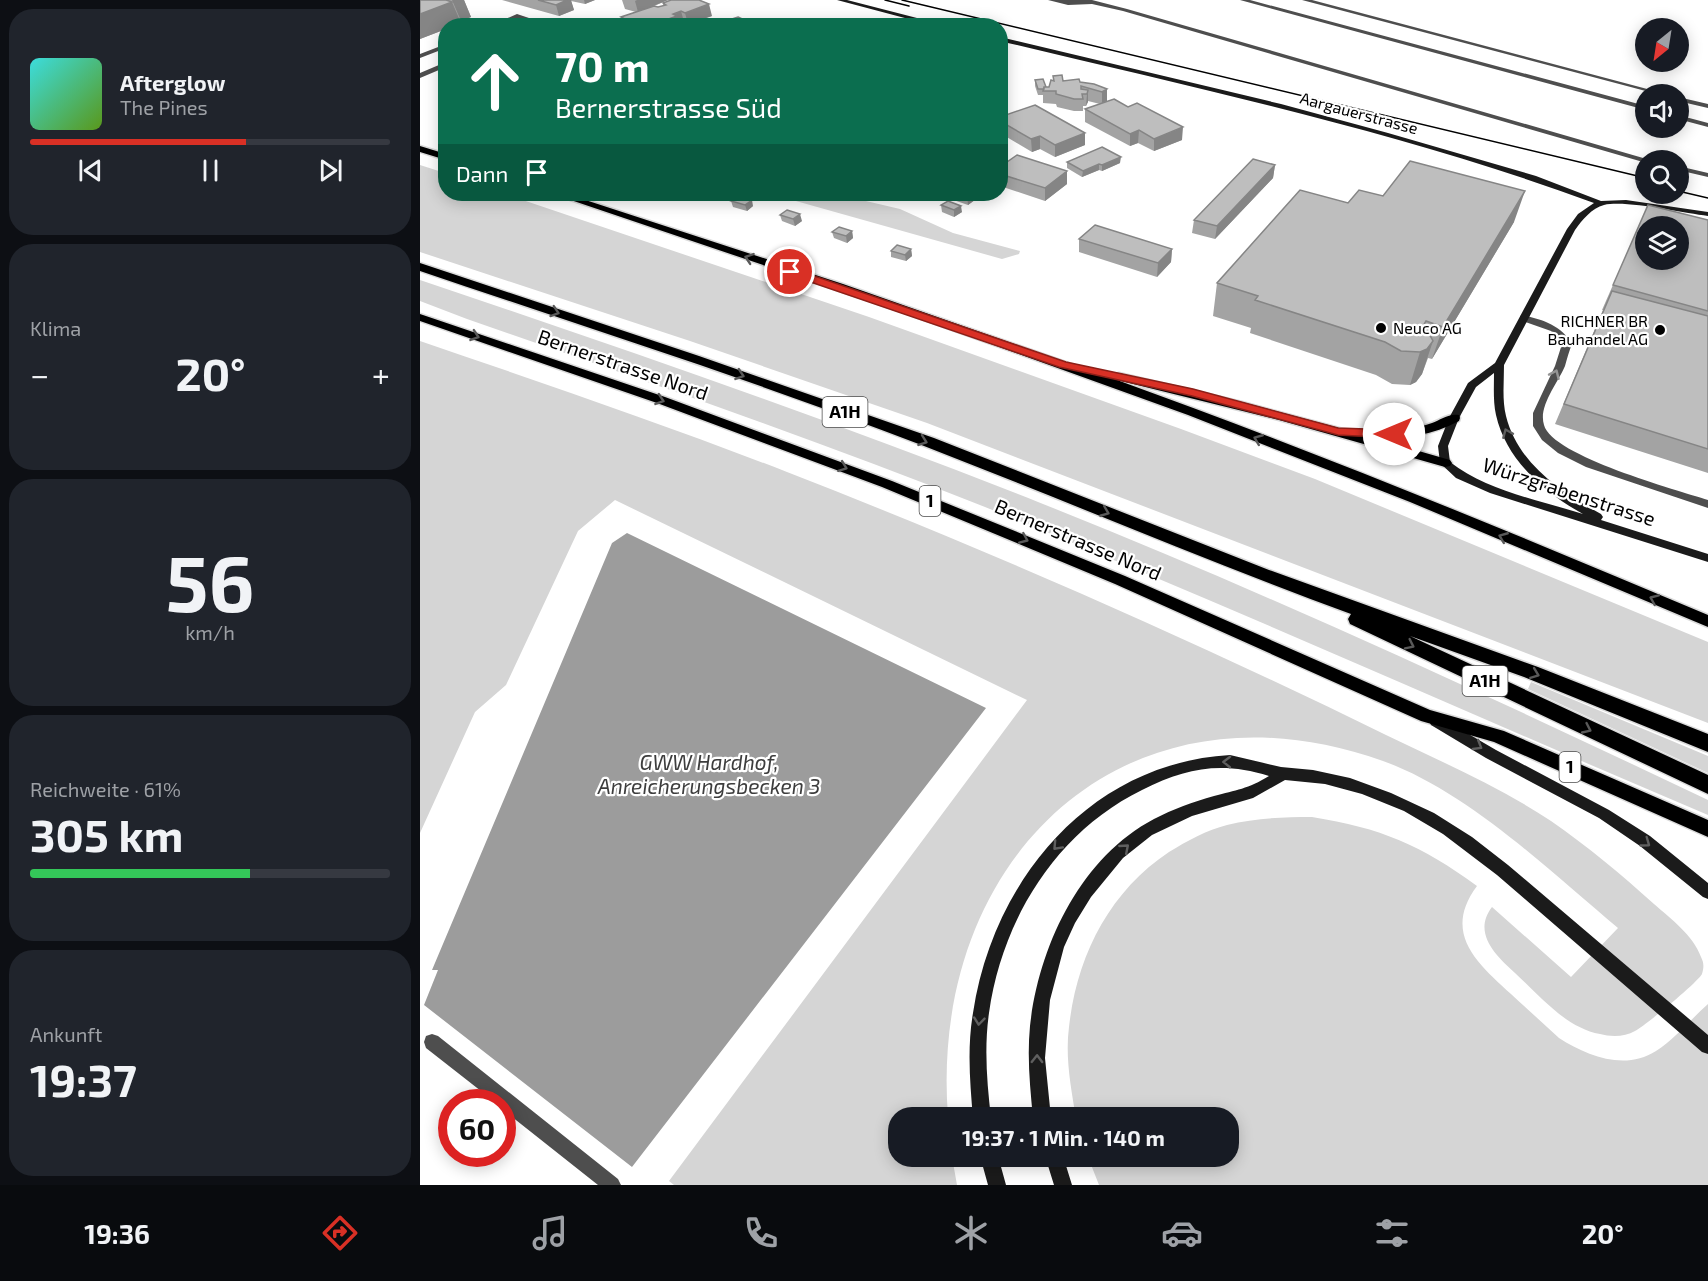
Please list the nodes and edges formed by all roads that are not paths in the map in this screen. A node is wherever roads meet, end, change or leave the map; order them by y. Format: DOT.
graph roads {
  1 [pos="840,0"];
  2 [pos="1051,0"];
  3 [pos="1243,0"];
  4 [pos="1305,0"];
  5 [pos="913,18"];
  6 [pos="1008,41"];
  7 [pos="438,49"];
  8 [pos="420,56"];
  9 [pos="438,68"];
  10 [pos="420,76"];
  11 [pos="1635,87"];
  12 [pos="1689,102"];
  13 [pos="1635,105"];
  14 [pos="1708,106"];
  15 [pos="1689,120"];
  16 [pos="1708,124"];
  17 [pos="420,149"];
  18 [pos="438,155"];
  19 [pos="1635,157"];
  20 [pos="1689,171"];
  21 [pos="1708,175"];
  22 [pos="579,201"];
  23 [pos="1600,203"];
  24 [pos="1708,214"];
  25 [pos="420,267"];
  26 [pos="420,317"];
  27 [pos="1523,318"];
  28 [pos="1063,365"];
  29 [pos="1499,366"];
  30 [pos="1454,418"];
  31 [pos="1338,431"];
  32 [pos="1445,464"];
  33 [pos="1708,504"];
  34 [pos="1631,534"];
  35 [pos="1706,557"];
  36 [pos="1263,575"];
  37 [pos="1708,621"];
  38 [pos="1427,716"];
  39 [pos="1708,743"];
  40 [pos="1284,773"];
  41 [pos="1708,785"];
  42 [pos="1708,829"];
  43 [pos="1708,892"];
  44 [pos="432,1042"];
  45 [pos="1708,1046"];
  46 [pos="980,1107"];
  47 [pos="1040,1107"];
  48 [pos="992,1167"];
  49 [pos="1057,1167"];
  50 [pos="612,1185"];
  51 [pos="997,1185"];
  52 [pos="1063,1185"];
  1 -- 5 [label="main road"];
  2 -- 19 [label="lane"];
  3 -- 13 [label="lane"];
  4 -- 11 [label="lane"];
  6 -- 23 [label="main road, Aargauerstrasse"];
  7 -- 8 [label="lane"];
  9 -- 10 [label="lane"];
  12 -- 14 [label="lane"];
  15 -- 16 [label="lane"];
  17 -- 18 [label="main road"];
  20 -- 21 [label="lane"];
  28 -- 22 [label="main road, one-way"];
  23 -- 24 [label="main road, Aargauerstrasse"];
  23 -- 27 [label="main road"];
  25 -- 36 [label="highway, A1H, one-way"];
  26 -- 38 [label="main road, Bernerstrasse Nord / 1, one-way"];
  27 -- 29 [label="main road"];
  33 -- 27 [label="lane, one-way"];
  28 -- 31 [label="main road"];
  37 -- 28 [label="main road, one-way"];
  29 -- 30 [label="main road"];
  34 -- 29 [label="main road, one-way"];
  30 -- 31 [label="main road"];
  30 -- 32 [label="main road"];
  31 -- 32 [label="main road"];
  32 -- 34 [label="main road, Würzgrabenstrasse"];
  34 -- 35 [label="main road, Würzgrabenstrasse"];
  36 -- 39 [label="highway, A1H, one-way"];
  36 -- 41 [label="highway, A1H, one-way"];
  38 -- 42 [label="main road, Bernerstrasse Nord / 1"];
  38 -- 43 [label="main road, one-way"];
  40 -- 45 [label="main road"];
  40 -- 46 [label="main road, one-way"];
  47 -- 40 [label="main road, one-way"];
  44 -- 50 [label="lane"];
  48 -- 51 [label="main road"];
  49 -- 52 [label="main road"];
}
